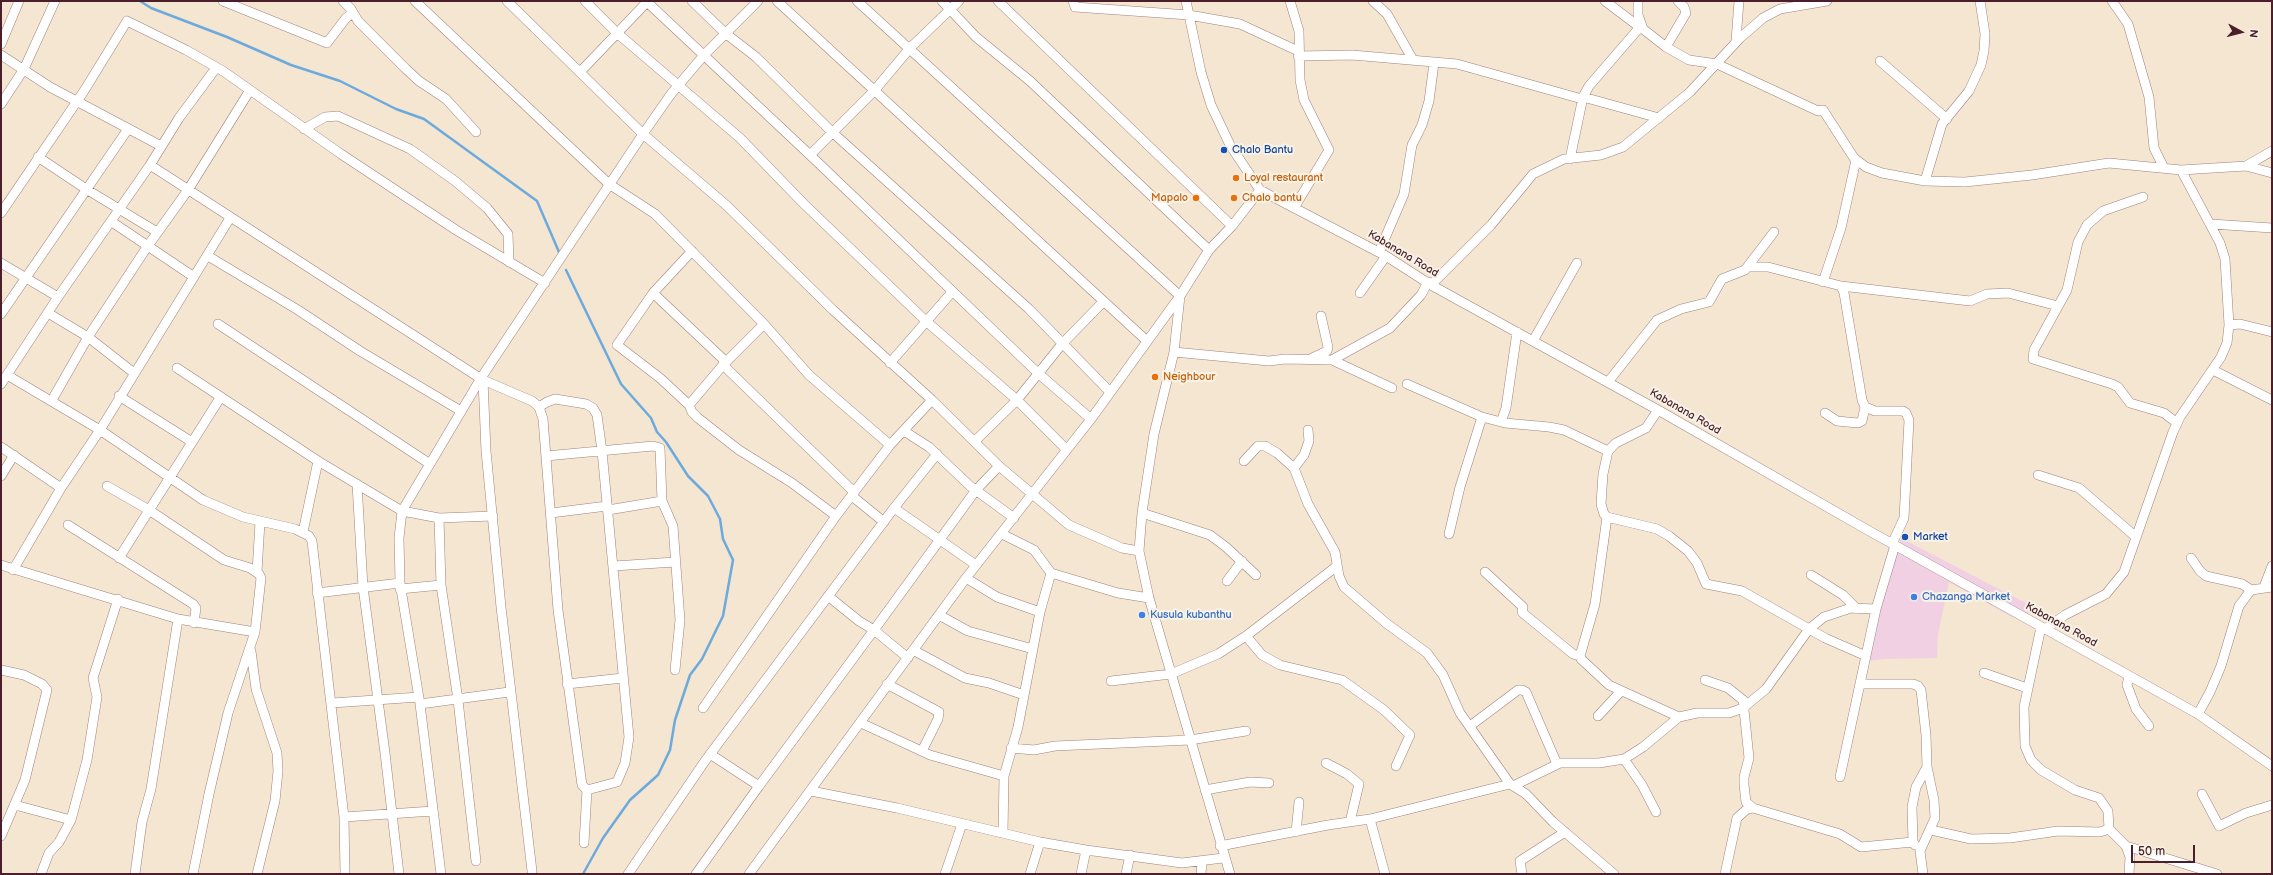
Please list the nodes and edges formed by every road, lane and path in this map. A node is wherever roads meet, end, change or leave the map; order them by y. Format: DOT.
graph roads {
  1 [pos="20,1"];
  2 [pos="55,1"];
  3 [pos="223,1"];
  4 [pos="342,1"];
  5 [pos="415,1"];
  6 [pos="507,1"];
  7 [pos="585,1"];
  8 [pos="692,1"];
  9 [pos="758,1"];
  10 [pos="777,1"];
  11 [pos="857,1"];
  12 [pos="942,1"];
  13 [pos="959,1"];
  14 [pos="1073,1"];
  15 [pos="1186,1"];
  16 [pos="1290,1"];
  17 [pos="1373,1"];
  18 [pos="1605,1"];
  19 [pos="1638,1"];
  20 [pos="1678,1"];
  21 [pos="1739,1"];
  22 [pos="1827,1"];
  23 [pos="1980,1"];
  24 [pos="2112,1"];
  25 [pos="646,2"];
  26 [pos="1002,3"];
  27 [pos="1106,5"];
  28 [pos="950,9"];
  29 [pos="353,13"];
  30 [pos="1189,15"];
  31 [pos="1641,28"];
  32 [pos="617,33"];
  33 [pos="725,33"];
  34 [pos="1736,41"];
  35 [pos="1,44"];
  36 [pos="1666,47"];
  37 [pos="910,48"];
  38 [pos="1,54"];
  39 [pos="1298,54"];
  40 [pos="704,55"];
  41 [pos="1413,60"];
  42 [pos="1880,61"];
  43 [pos="1434,62"];
  44 [pos="1717,64"];
  45 [pos="216,68"];
  46 [pos="24,70"];
  47 [pos="581,71"];
  48 [pos="679,85"];
  49 [pos="250,90"];
  50 [pos="874,91"];
  51 [pos="1582,98"];
  52 [pos="77,101"];
  53 [pos="1,104"];
  54 [pos="1659,118"];
  55 [pos="1947,119"];
  56 [pos="304,128"];
  57 [pos="128,129"];
  58 [pos="476,132"];
  59 [pos="832,132"];
  60 [pos="643,134"];
  61 [pos="161,146"];
  62 [pos="2272,151"];
  63 [pos="810,155"];
  64 [pos="38,157"];
  65 [pos="1570,159"];
  66 [pos="1856,160"];
  67 [pos="150,165"];
  68 [pos="2246,166"];
  69 [pos="2164,168"];
  70 [pos="2181,170"];
  71 [pos="2272,173"];
  72 [pos="1925,181"];
  73 [pos="609,184"];
  74 [pos="86,189"];
  75 [pos="188,190"];
  76 [pos="1260,190"];
  77 [pos="2143,197"];
  78 [pos="1294,208"];
  79 [pos="119,209"];
  80 [pos="1,213"];
  81 [pos="230,218"];
  82 [pos="112,222"];
  83 [pos="2211,224"];
  84 [pos="1232,226"];
  85 [pos="2272,228"];
  86 [pos="157,232"];
  87 [pos="1774,232"];
  88 [pos="147,247"];
  89 [pos="1209,250"];
  90 [pos="692,251"];
  91 [pos="1382,254"];
  92 [pos="208,256"];
  93 [pos="509,262"];
  94 [pos="1,263"];
  95 [pos="1577,263"];
  96 [pos="1748,267"];
  97 [pos="194,277"];
  98 [pos="26,279"];
  99 [pos="1823,282"];
  100 [pos="545,283"];
  101 [pos="1429,284"];
  102 [pos="1840,286"];
  103 [pos="952,292"];
  104 [pos="653,293"];
  105 [pos="1360,293"];
  106 [pos="1180,296"];
  107 [pos="58,297"];
  108 [pos="1103,302"];
  109 [pos="2058,306"];
  110 [pos="48,313"];
  111 [pos="1,314"];
  112 [pos="1322,316"];
  113 [pos="927,322"];
  114 [pos="218,324"];
  115 [pos="764,324"];
  116 [pos="2229,325"];
  117 [pos="2271,329"];
  118 [pos="1517,332"];
  119 [pos="88,337"];
  120 [pos="1147,341"];
  121 [pos="1533,341"];
  122 [pos="1062,344"];
  123 [pos="1174,352"];
  124 [pos="1312,358"];
  125 [pos="1332,360"];
  126 [pos="890,363"];
  127 [pos="723,364"];
  128 [pos="177,368"];
  129 [pos="2213,370"];
  130 [pos="134,373"];
  131 [pos="1039,374"];
  132 [pos="7,375"];
  133 [pos="482,379"];
  134 [pos="1608,382"];
  135 [pos="1,384"];
  136 [pos="1407,384"];
  137 [pos="1392,388"];
  138 [pos="1110,392"];
  139 [pos="119,396"];
  140 [pos="220,398"];
  141 [pos="52,400"];
  142 [pos="932,400"];
  143 [pos="1017,400"];
  144 [pos="2272,400"];
  145 [pos="689,404"];
  146 [pos="540,407"];
  147 [pos="1865,407"];
  148 [pos="1658,410"];
  149 [pos="461,411"];
  150 [pos="1825,413"];
  151 [pos="1482,417"];
  152 [pos="1091,419"];
  153 [pos="1501,422"];
  154 [pos="2177,423"];
  155 [pos="100,430"];
  156 [pos="1308,430"];
  157 [pos="904,431"];
  158 [pos="192,442"];
  159 [pos="975,442"];
  160 [pos="890,445"];
  161 [pos="1,447"];
  162 [pos="1066,449"];
  163 [pos="602,451"];
  164 [pos="1608,451"];
  165 [pos="937,454"];
  166 [pos="14,455"];
  167 [pos="546,456"];
  168 [pos="318,461"];
  169 [pos="1244,461"];
  170 [pos="430,464"];
  171 [pos="999,466"];
  172 [pos="1294,468"];
  173 [pos="2038,475"];
  174 [pos="1,476"];
  175 [pos="169,476"];
  176 [pos="357,484"];
  177 [pos="107,486"];
  178 [pos="61,488"];
  179 [pos="976,490"];
  180 [pos="853,494"];
  181 [pos="1032,494"];
  182 [pos="662,501"];
  183 [pos="607,508"];
  184 [pos="894,508"];
  185 [pos="149,510"];
  186 [pos="402,511"];
  187 [pos="551,512"];
  188 [pos="1142,513"];
  189 [pos="492,516"];
  190 [pos="836,516"];
  191 [pos="1607,517"];
  192 [pos="439,518"];
  193 [pos="1014,518"];
  194 [pos="260,522"];
  195 [pos="884,522"];
  196 [pos="68,526"];
  197 [pos="303,532"];
  198 [pos="1002,534"];
  199 [pos="1449,534"];
  200 [pos="2136,537"];
  201 [pos="940,540"];
  202 [pos="1894,545"];
  203 [pos="1139,551"];
  204 [pos="119,558"];
  205 [pos="2191,558"];
  206 [pos="1242,561"];
  207 [pos="675,562"];
  208 [pos="1,565"];
  209 [pos="976,565"];
  210 [pos="614,566"];
  211 [pos="1337,566"];
  212 [pos="2272,566"];
  213 [pos="13,570"];
  214 [pos="257,572"];
  215 [pos="1485,572"];
  216 [pos="1051,573"];
  217 [pos="1256,575"];
  218 [pos="1811,575"];
  219 [pos="966,578"];
  220 [pos="1227,581"];
  221 [pos="441,585"];
  222 [pos="400,586"];
  223 [pos="363,587"];
  224 [pos="2268,587"];
  225 [pos="2251,590"];
  226 [pos="317,593"];
  227 [pos="828,596"];
  228 [pos="1149,598"];
  229 [pos="118,599"];
  230 [pos="1858,609"];
  231 [pos="1876,609"];
  232 [pos="1040,612"];
  233 [pos="939,615"];
  234 [pos="178,619"];
  235 [pos="194,622"];
  236 [pos="2043,628"];
  237 [pos="1809,629"];
  238 [pos="874,630"];
  239 [pos="255,632"];
  240 [pos="1246,636"];
  241 [pos="250,647"];
  242 [pos="1033,648"];
  243 [pos="910,654"];
  244 [pos="1580,656"];
  245 [pos="1866,656"];
  246 [pos="1,670"];
  247 [pos="675,670"];
  248 [pos="1984,673"];
  249 [pos="1171,674"];
  250 [pos="2129,676"];
  251 [pos="622,678"];
  252 [pos="1705,680"];
  253 [pos="1111,681"];
  254 [pos="567,684"];
  255 [pos="887,684"];
  256 [pos="1861,684"];
  257 [pos="2027,688"];
  258 [pos="1621,691"];
  259 [pos="510,692"];
  260 [pos="1024,695"];
  261 [pos="378,699"];
  262 [pos="419,700"];
  263 [pos="458,700"];
  264 [pos="332,703"];
  265 [pos="703,708"];
  266 [pos="1743,708"];
  267 [pos="2198,714"];
  268 [pos="1598,716"];
  269 [pos="1679,717"];
  270 [pos="861,723"];
  271 [pos="1470,726"];
  272 [pos="2149,726"];
  273 [pos="1246,731"];
  274 [pos="1190,740"];
  275 [pos="1011,748"];
  276 [pos="922,751"];
  277 [pos="710,754"];
  278 [pos="1624,759"];
  279 [pos="1326,763"];
  280 [pos="1557,764"];
  281 [pos="1396,766"];
  282 [pos="2272,766"];
  283 [pos="1927,767"];
  284 [pos="1004,776"];
  285 [pos="1840,777"];
  286 [pos="1268,783"];
  287 [pos="1512,785"];
  288 [pos="759,786"];
  289 [pos="587,790"];
  290 [pos="1205,790"];
  291 [pos="811,791"];
  292 [pos="2202,794"];
  293 [pos="1299,802"];
  294 [pos="15,805"];
  295 [pos="2272,805"];
  296 [pos="1753,808"];
  297 [pos="433,810"];
  298 [pos="1656,812"];
  299 [pos="392,815"];
  300 [pos="344,817"];
  301 [pos="1370,819"];
  302 [pos="71,820"];
  303 [pos="1350,822"];
  304 [pos="962,824"];
  305 [pos="2109,829"];
  306 [pos="1931,830"];
  307 [pos="1296,832"];
  308 [pos="1565,832"];
  309 [pos="1003,834"];
  310 [pos="1,836"];
  311 [pos="1040,842"];
  312 [pos="1913,842"];
  313 [pos="584,843"];
  314 [pos="1220,846"];
  315 [pos="2126,846"];
  316 [pos="1086,850"];
  317 [pos="1920,851"];
  318 [pos="1130,855"];
  319 [pos="1224,858"];
  320 [pos="476,861"];
  321 [pos="1202,862"];
  322 [pos="532,871"];
  323 [pos="41,874"];
  324 [pos="135,874"];
  325 [pos="194,874"];
  326 [pos="257,874"];
  327 [pos="345,874"];
  328 [pos="398,874"];
  329 [pos="441,874"];
  330 [pos="628,874"];
  331 [pos="696,874"];
  332 [pos="749,874"];
  333 [pos="945,874"];
  334 [pos="1030,874"];
  335 [pos="1081,874"];
  336 [pos="1126,874"];
  337 [pos="1201,874"];
  338 [pos="1230,874"];
  339 [pos="1385,874"];
  340 [pos="1522,874"];
  341 [pos="1614,874"];
  342 [pos="1725,874"];
  343 [pos="1923,874"];
  344 [pos="2129,874"];
  345 [pos="2217,874"];
  1 -- 35 [label="street"];
  2 -- 46 [label="street"];
  3 -- 29 [label="street"];
  4 -- 29 [label="street"];
  5 -- 73 [label="street"];
  6 -- 47 [label="street"];
  7 -- 32 [label="street"];
  8 -- 33 [label="street"];
  9 -- 33 [label="street"];
  10 -- 50 [label="street"];
  11 -- 37 [label="street"];
  12 -- 28 [label="street"];
  13 -- 28 [label="street"];
  14 -- 27 [label="street"];
  15 -- 30 [label="street, Kabanana Road"];
  16 -- 39 [label="street"];
  17 -- 41 [label="street"];
  18 -- 31 [label="street"];
  19 -- 31 [label="street"];
  20 -- 36 [label="street"];
  21 -- 34 [label="street"];
  22 -- 34 [label="street"];
  23 -- 55 [label="street"];
  24 -- 69 [label="street"];
  25 -- 32 [label="street"];
  25 -- 40 [label="street"];
  26 -- 84 [label="street"];
  27 -- 30 [label="street"];
  28 -- 37 [label="street"];
  28 -- 89 [label="street"];
  29 -- 58 [label="street"];
  30 -- 39 [label="street"];
  30 -- 76 [label="street, Kabanana Road"];
  31 -- 36 [label="street"];
  31 -- 51 [label="street"];
  32 -- 47 [label="street"];
  32 -- 48 [label="street"];
  33 -- 40 [label="street"];
  33 -- 59 [label="street"];
  34 -- 44 [label="street"];
  36 -- 44 [label="street"];
  37 -- 50 [label="street"];
  37 -- 106 [label="street"];
  38 -- 46 [label="street"];
  39 -- 41 [label="street"];
  39 -- 78 [label="street"];
  40 -- 48 [label="street"];
  40 -- 63 [label="street"];
  41 -- 43 [label="street"];
  42 -- 55 [label="street"];
  43 -- 51 [label="street"];
  43 -- 91 [label="street"];
  44 -- 54 [label="street"];
  44 -- 66 [label="street"];
  45 -- 49 [label="street"];
  45 -- 52 [label="street"];
  45 -- 61 [label="street"];
  46 -- 52 [label="street"];
  46 -- 53 [label="street"];
  47 -- 60 [label="street"];
  48 -- 60 [label="street"];
  48 -- 113 [label="street"];
  49 -- 56 [label="street"];
  49 -- 75 [label="street"];
  50 -- 59 [label="street"];
  50 -- 108 [label="street"];
  51 -- 54 [label="street"];
  51 -- 65 [label="street"];
  52 -- 57 [label="street"];
  52 -- 64 [label="street"];
  54 -- 65 [label="street"];
  55 -- 72 [label="street"];
  56 -- 93 [label="street"];
  56 -- 93 [label="street"];
  57 -- 61 [label="street"];
  57 -- 74 [label="street"];
  59 -- 63 [label="street"];
  59 -- 122 [label="street"];
  60 -- 73 [label="street"];
  60 -- 126 [label="street"];
  61 -- 67 [label="street"];
  62 -- 68 [label="street"];
  63 -- 103 [label="street"];
  64 -- 74 [label="street"];
  64 -- 80 [label="street"];
  65 -- 101 [label="street"];
  66 -- 72 [label="street"];
  66 -- 99 [label="street"];
  67 -- 75 [label="street"];
  67 -- 79 [label="street"];
  68 -- 70 [label="street"];
  68 -- 71 [label="street"];
  69 -- 70 [label="street"];
  69 -- 72 [label="street"];
  70 -- 83 [label="street"];
  73 -- 90 [label="street"];
  73 -- 100 [label="street"];
  74 -- 79 [label="street"];
  74 -- 98 [label="street"];
  75 -- 81 [label="street"];
  75 -- 86 [label="street"];
  76 -- 78 [label="street, Kabanana Road"];
  76 -- 84 [label="street"];
  77 -- 109 [label="street"];
  78 -- 91 [label="street, Kabanana Road"];
  79 -- 82 [label="street"];
  79 -- 86 [label="street"];
  81 -- 92 [label="street"];
  81 -- 133 [label="street"];
  82 -- 88 [label="street"];
  82 -- 107 [label="street"];
  83 -- 85 [label="street"];
  83 -- 116 [label="street"];
  84 -- 89 [label="street"];
  86 -- 88 [label="street"];
  87 -- 96 [label="street"];
  88 -- 97 [label="street"];
  88 -- 119 [label="street"];
  89 -- 106 [label="street"];
  90 -- 104 [label="street"];
  90 -- 115 [label="street"];
  91 -- 101 [label="street, Kabanana Road"];
  91 -- 105 [label="street"];
  92 -- 97 [label="street"];
  92 -- 149 [label="street"];
  93 -- 100 [label="street"];
  94 -- 98 [label="street"];
  95 -- 121 [label="street"];
  96 -- 99 [label="street"];
  96 -- 134 [label="street"];
  97 -- 130 [label="street"];
  98 -- 107 [label="street"];
  98 -- 111 [label="street"];
  99 -- 102 [label="street"];
  100 -- 133 [label="street"];
  101 -- 118 [label="street, Kabanana Road"];
  101 -- 125 [label="street"];
  102 -- 109 [label="street"];
  102 -- 147 [label="street"];
  103 -- 113 [label="street"];
  103 -- 131 [label="street"];
  104 -- 127 [label="street"];
  104 -- 145 [label="street"];
  106 -- 120 [label="street"];
  106 -- 123 [label="street"];
  107 -- 110 [label="street"];
  108 -- 120 [label="street"];
  108 -- 122 [label="street"];
  109 -- 154 [label="street"];
  110 -- 119 [label="street"];
  110 -- 132 [label="street"];
  112 -- 124 [label="street"];
  113 -- 126 [label="street"];
  113 -- 143 [label="street"];
  114 -- 170 [label="street"];
  115 -- 127 [label="street"];
  115 -- 160 [label="street"];
  116 -- 117 [label="street"];
  116 -- 129 [label="street"];
  118 -- 121 [label="street, Kabanana Road"];
  118 -- 153 [label="street"];
  119 -- 130 [label="street"];
  119 -- 141 [label="street"];
  120 -- 138 [label="street"];
  121 -- 134 [label="street, Kabanana Road"];
  122 -- 131 [label="street"];
  122 -- 138 [label="street"];
  123 -- 124 [label="street"];
  123 -- 188 [label="street"];
  124 -- 125 [label="street"];
  125 -- 137 [label="street"];
  126 -- 142 [label="street"];
  127 -- 145 [label="street"];
  127 -- 180 [label="street"];
  128 -- 140 [label="street"];
  129 -- 144 [label="street"];
  129 -- 154 [label="street"];
  130 -- 139 [label="street"];
  131 -- 143 [label="street"];
  131 -- 152 [label="street"];
  132 -- 135 [label="street"];
  132 -- 141 [label="street"];
  133 -- 146 [label="street"];
  133 -- 149 [label="street"];
  133 -- 189 [label="street"];
  134 -- 148 [label="street, Kabanana Road"];
  136 -- 151 [label="street"];
  138 -- 152 [label="street"];
  139 -- 155 [label="street"];
  139 -- 158 [label="street"];
  140 -- 158 [label="street"];
  140 -- 168 [label="street"];
  141 -- 155 [label="street"];
  142 -- 157 [label="street"];
  142 -- 159 [label="street"];
  143 -- 159 [label="street"];
  143 -- 162 [label="street"];
  145 -- 190 [label="street"];
  146 -- 163 [label="street"];
  146 -- 167 [label="street"];
  147 -- 150 [label="street"];
  147 -- 202 [label="street"];
  148 -- 164 [label="street"];
  148 -- 202 [label="street, Kabanana Road"];
  149 -- 170 [label="street"];
  151 -- 153 [label="street"];
  151 -- 199 [label="street"];
  152 -- 162 [label="street"];
  153 -- 164 [label="street"];
  154 -- 200 [label="street"];
  155 -- 175 [label="street"];
  155 -- 178 [label="street"];
  156 -- 172 [label="street"];
  157 -- 160 [label="street"];
  157 -- 165 [label="street"];
  158 -- 175 [label="street"];
  159 -- 171 [label="street"];
  160 -- 180 [label="street"];
  161 -- 166 [label="street"];
  162 -- 181 [label="street"];
  163 -- 167 [label="street"];
  163 -- 182 [label="street"];
  163 -- 183 [label="street"];
  164 -- 191 [label="street"];
  165 -- 179 [label="street"];
  165 -- 184 [label="street"];
  166 -- 174 [label="street"];
  166 -- 178 [label="street"];
  167 -- 187 [label="street"];
  168 -- 176 [label="street"];
  168 -- 197 [label="street"];
  169 -- 172 [label="street"];
  170 -- 186 [label="street"];
  171 -- 179 [label="street"];
  171 -- 181 [label="street"];
  172 -- 211 [label="street"];
  173 -- 200 [label="street"];
  175 -- 185 [label="street"];
  175 -- 194 [label="street"];
  176 -- 186 [label="street"];
  176 -- 223 [label="street"];
  177 -- 185 [label="street"];
  178 -- 213 [label="street"];
  179 -- 193 [label="street"];
  179 -- 201 [label="street"];
  180 -- 190 [label="street"];
  180 -- 195 [label="street"];
  181 -- 193 [label="street"];
  181 -- 203 [label="street"];
  182 -- 183 [label="street"];
  182 -- 207 [label="street"];
  183 -- 187 [label="street"];
  183 -- 210 [label="street"];
  184 -- 195 [label="street"];
  184 -- 201 [label="street"];
  185 -- 204 [label="street"];
  185 -- 214 [label="street"];
  186 -- 192 [label="street"];
  186 -- 222 [label="street"];
  187 -- 254 [label="street"];
  188 -- 203 [label="street"];
  188 -- 206 [label="street"];
  189 -- 192 [label="street"];
  189 -- 259 [label="street"];
  190 -- 265 [label="street"];
  191 -- 237 [label="street"];
  191 -- 244 [label="street"];
  192 -- 221 [label="street"];
  193 -- 198 [label="street"];
  194 -- 197 [label="street"];
  194 -- 214 [label="street"];
  195 -- 227 [label="street"];
  196 -- 204 [label="street"];
  197 -- 226 [label="street"];
  198 -- 209 [label="street"];
  198 -- 216 [label="street"];
  200 -- 236 [label="street"];
  201 -- 209 [label="street"];
  201 -- 238 [label="street"];
  202 -- 231 [label="street"];
  202 -- 236 [label="street, Kabanana Road"];
  203 -- 228 [label="street"];
  204 -- 235 [label="street"];
  205 -- 225 [label="street"];
  206 -- 217 [label="street"];
  206 -- 220 [label="street"];
  207 -- 210 [label="street"];
  207 -- 247 [label="street"];
  208 -- 213 [label="street"];
  209 -- 219 [label="street"];
  210 -- 251 [label="street"];
  211 -- 240 [label="street"];
  211 -- 271 [label="street"];
  212 -- 224 [label="street"];
  213 -- 229 [label="street"];
  214 -- 239 [label="street"];
  215 -- 244 [label="street"];
  216 -- 228 [label="street"];
  216 -- 232 [label="street"];
  218 -- 230 [label="street"];
  219 -- 232 [label="street"];
  219 -- 233 [label="street"];
  221 -- 222 [label="street"];
  221 -- 263 [label="street"];
  222 -- 223 [label="street"];
  222 -- 262 [label="street"];
  223 -- 226 [label="street"];
  223 -- 261 [label="street"];
  224 -- 225 [label="street"];
  225 -- 267 [label="street"];
  226 -- 264 [label="street"];
  227 -- 238 [label="street"];
  227 -- 277 [label="street"];
  228 -- 249 [label="street"];
  229 -- 234 [label="street"];
  229 -- 302 [label="street"];
  230 -- 231 [label="street"];
  230 -- 237 [label="street"];
  231 -- 245 [label="street"];
  232 -- 242 [label="street"];
  233 -- 242 [label="street"];
  233 -- 243 [label="street"];
  234 -- 235 [label="street"];
  234 -- 324 [label="street"];
  235 -- 239 [label="street"];
  236 -- 250 [label="street, Kabanana Road"];
  236 -- 257 [label="street"];
  237 -- 245 [label="street"];
  237 -- 266 [label="street"];
  238 -- 243 [label="street"];
  238 -- 288 [label="street"];
  239 -- 241 [label="street"];
  240 -- 249 [label="street"];
  240 -- 281 [label="street"];
  241 -- 325 [label="street"];
  241 -- 326 [label="street"];
  242 -- 260 [label="street"];
  243 -- 255 [label="street"];
  243 -- 260 [label="street"];
  244 -- 258 [label="street"];
  245 -- 256 [label="street"];
  246 -- 294 [label="street"];
  248 -- 257 [label="street"];
  249 -- 253 [label="street"];
  249 -- 274 [label="street"];
  250 -- 267 [label="street, Kabanana Road"];
  250 -- 272 [label="street"];
  251 -- 254 [label="street"];
  251 -- 289 [label="street"];
  252 -- 266 [label="street"];
  254 -- 289 [label="street"];
  255 -- 270 [label="street"];
  255 -- 276 [label="street"];
  256 -- 283 [label="street"];
  256 -- 285 [label="street"];
  257 -- 305 [label="street"];
  258 -- 268 [label="street"];
  258 -- 269 [label="street"];
  259 -- 263 [label="street"];
  259 -- 322 [label="street"];
  260 -- 275 [label="street"];
  261 -- 262 [label="street"];
  261 -- 264 [label="street"];
  261 -- 299 [label="street"];
  262 -- 263 [label="street"];
  262 -- 297 [label="street"];
  263 -- 320 [label="street"];
  264 -- 300 [label="street"];
  266 -- 269 [label="street"];
  266 -- 296 [label="street"];
  267 -- 282 [label="street, Kabanana Road"];
  269 -- 278 [label="street"];
  270 -- 276 [label="street"];
  270 -- 291 [label="street"];
  271 -- 280 [label="street"];
  271 -- 287 [label="street"];
  273 -- 274 [label="street"];
  274 -- 275 [label="street"];
  274 -- 290 [label="street"];
  275 -- 284 [label="street"];
  276 -- 284 [label="street"];
  277 -- 288 [label="street"];
  277 -- 330 [label="street"];
  278 -- 280 [label="street"];
  278 -- 298 [label="street"];
  279 -- 303 [label="street"];
  280 -- 287 [label="street"];
  283 -- 306 [label="street"];
  283 -- 312 [label="street"];
  284 -- 309 [label="street"];
  286 -- 290 [label="street"];
  287 -- 301 [label="street"];
  287 -- 308 [label="street"];
  288 -- 331 [label="street"];
  289 -- 313 [label="street"];
  290 -- 314 [label="street"];
  291 -- 304 [label="street"];
  291 -- 332 [label="street"];
  292 -- 295 [label="street"];
  293 -- 307 [label="street"];
  294 -- 302 [label="street"];
  294 -- 310 [label="street"];
  296 -- 312 [label="street"];
  296 -- 342 [label="street"];
  297 -- 299 [label="street"];
  297 -- 329 [label="street"];
  299 -- 300 [label="street"];
  299 -- 328 [label="street"];
  300 -- 327 [label="street"];
  301 -- 303 [label="street"];
  301 -- 339 [label="street"];
  302 -- 323 [label="street"];
  303 -- 307 [label="street"];
  304 -- 309 [label="street"];
  304 -- 333 [label="street"];
  305 -- 306 [label="street"];
  305 -- 315 [label="street"];
  306 -- 317 [label="street"];
  307 -- 314 [label="street"];
  308 -- 340 [label="street"];
  308 -- 341 [label="street"];
  309 -- 311 [label="street"];
  311 -- 316 [label="street"];
  311 -- 334 [label="street"];
  312 -- 317 [label="street"];
  314 -- 319 [label="street"];
  315 -- 344 [label="street"];
  315 -- 345 [label="street"];
  316 -- 318 [label="street"];
  316 -- 335 [label="street"];
  317 -- 343 [label="street"];
  318 -- 321 [label="street"];
  318 -- 336 [label="street"];
  319 -- 321 [label="street"];
  319 -- 338 [label="street"];
  321 -- 337 [label="street"];
}
